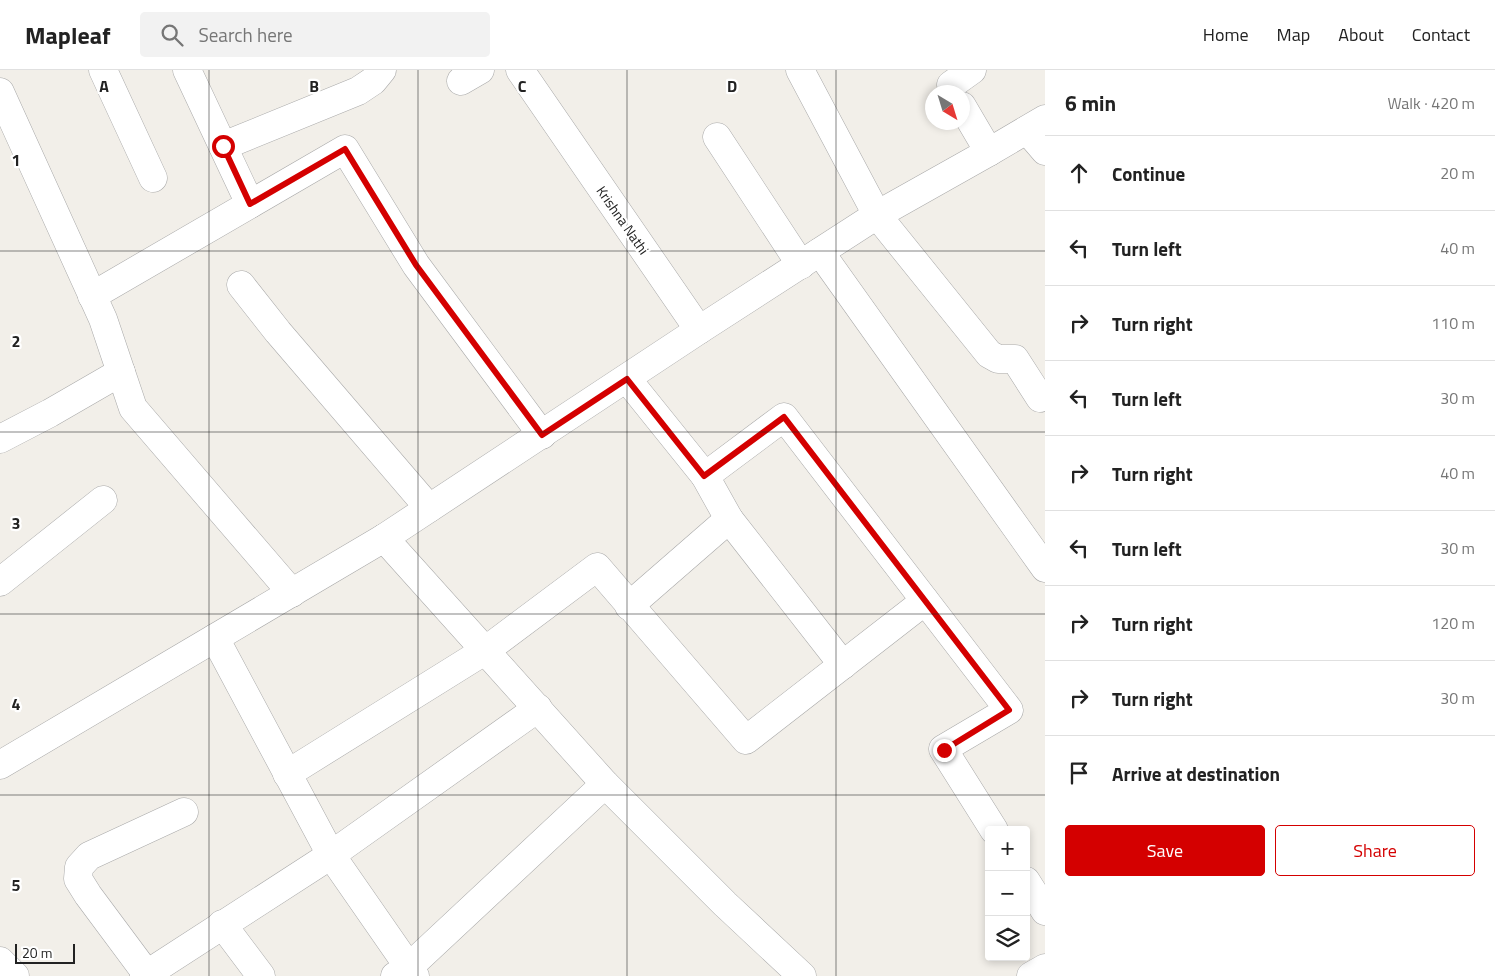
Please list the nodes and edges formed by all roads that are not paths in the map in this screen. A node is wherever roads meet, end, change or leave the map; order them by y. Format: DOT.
graph roads {
  1 [pos="103,70"];
  2 [pos="187,70"];
  3 [pos="382,70"];
  4 [pos="520,70"];
  5 [pos="800,70"];
  6 [pos="0,92"];
  7 [pos="970,113"];
  8 [pos="1036,124"];
  9 [pos="717,137"];
  10 [pos="223,146"];
  11 [pos="1045,151"];
  12 [pos="989,152"];
  13 [pos="153,178"];
  14 [pos="250,204"];
  15 [pos="877,215"];
  16 [pos="811,258"];
  17 [pos="240,285"];
  18 [pos="92,296"];
  19 [pos="699,330"];
  20 [pos="121,372"];
  21 [pos="627,379"];
  22 [pos="1043,399"];
  23 [pos="542,435"];
  24 [pos="0,439"];
  25 [pos="704,476"];
  26 [pos="103,500"];
  27 [pos="429,508"];
  28 [pos="729,519"];
  29 [pos="384,538"];
  30 [pos="1045,568"];
  31 [pos="0,582"];
  32 [pos="292,593"];
  33 [pos="925,601"];
  34 [pos="630,606"];
  35 [pos="215,638"];
  36 [pos="486,650"];
  37 [pos="843,665"];
  38 [pos="538,708"];
  39 [pos="0,765"];
  40 [pos="287,774"];
  41 [pos="604,784"];
  42 [pos="184,812"];
  43 [pos="992,826"];
  44 [pos="331,855"];
  45 [pos="1030,887"];
  46 [pos="1045,911"];
  47 [pos="222,924"];
  48 [pos="0,961"];
  49 [pos="1045,968"];
  50 [pos="406,973"];
  51 [pos="145,975"];
  52 [pos="15,976"];
  53 [pos="261,976"];
  54 [pos="802,976"];
  55 [pos="1031,976"];
  1 -- 13 [label="street"];
  2 -- 10 [label="street"];
  3 -- 10 [label="street"];
  4 -- 19 [label="street, Krishna Nathi"];
  5 -- 15 [label="street"];
  6 -- 18 [label="street"];
  7 -- 12 [label="street"];
  8 -- 11 [label="street"];
  8 -- 12 [label="street"];
  9 -- 16 [label="street"];
  10 -- 14 [label="street"];
  12 -- 15 [label="street"];
  14 -- 18 [label="street"];
  14 -- 23 [label="street"];
  15 -- 16 [label="street"];
  15 -- 22 [label="street"];
  16 -- 19 [label="street"];
  16 -- 30 [label="street"];
  17 -- 27 [label="street"];
  18 -- 20 [label="street"];
  19 -- 21 [label="street"];
  20 -- 24 [label="street"];
  20 -- 32 [label="street"];
  21 -- 23 [label="street"];
  21 -- 25 [label="street"];
  23 -- 27 [label="street"];
  25 -- 28 [label="street"];
  25 -- 33 [label="street"];
  26 -- 31 [label="street"];
  27 -- 29 [label="street"];
  28 -- 34 [label="street"];
  28 -- 37 [label="street"];
  29 -- 32 [label="street"];
  29 -- 36 [label="street"];
  32 -- 35 [label="street"];
  33 -- 37 [label="street"];
  33 -- 43 [label="street"];
  34 -- 36 [label="street"];
  34 -- 37 [label="street"];
  35 -- 39 [label="street"];
  35 -- 40 [label="street"];
  36 -- 38 [label="street"];
  36 -- 40 [label="street"];
  38 -- 41 [label="street"];
  38 -- 44 [label="street"];
  40 -- 44 [label="street"];
  41 -- 50 [label="street"];
  41 -- 54 [label="street"];
  42 -- 51 [label="street"];
  44 -- 47 [label="street"];
  44 -- 50 [label="street"];
  45 -- 46 [label="street"];
  47 -- 51 [label="street"];
  47 -- 53 [label="street"];
  48 -- 52 [label="street"];
  49 -- 55 [label="street"];
}
